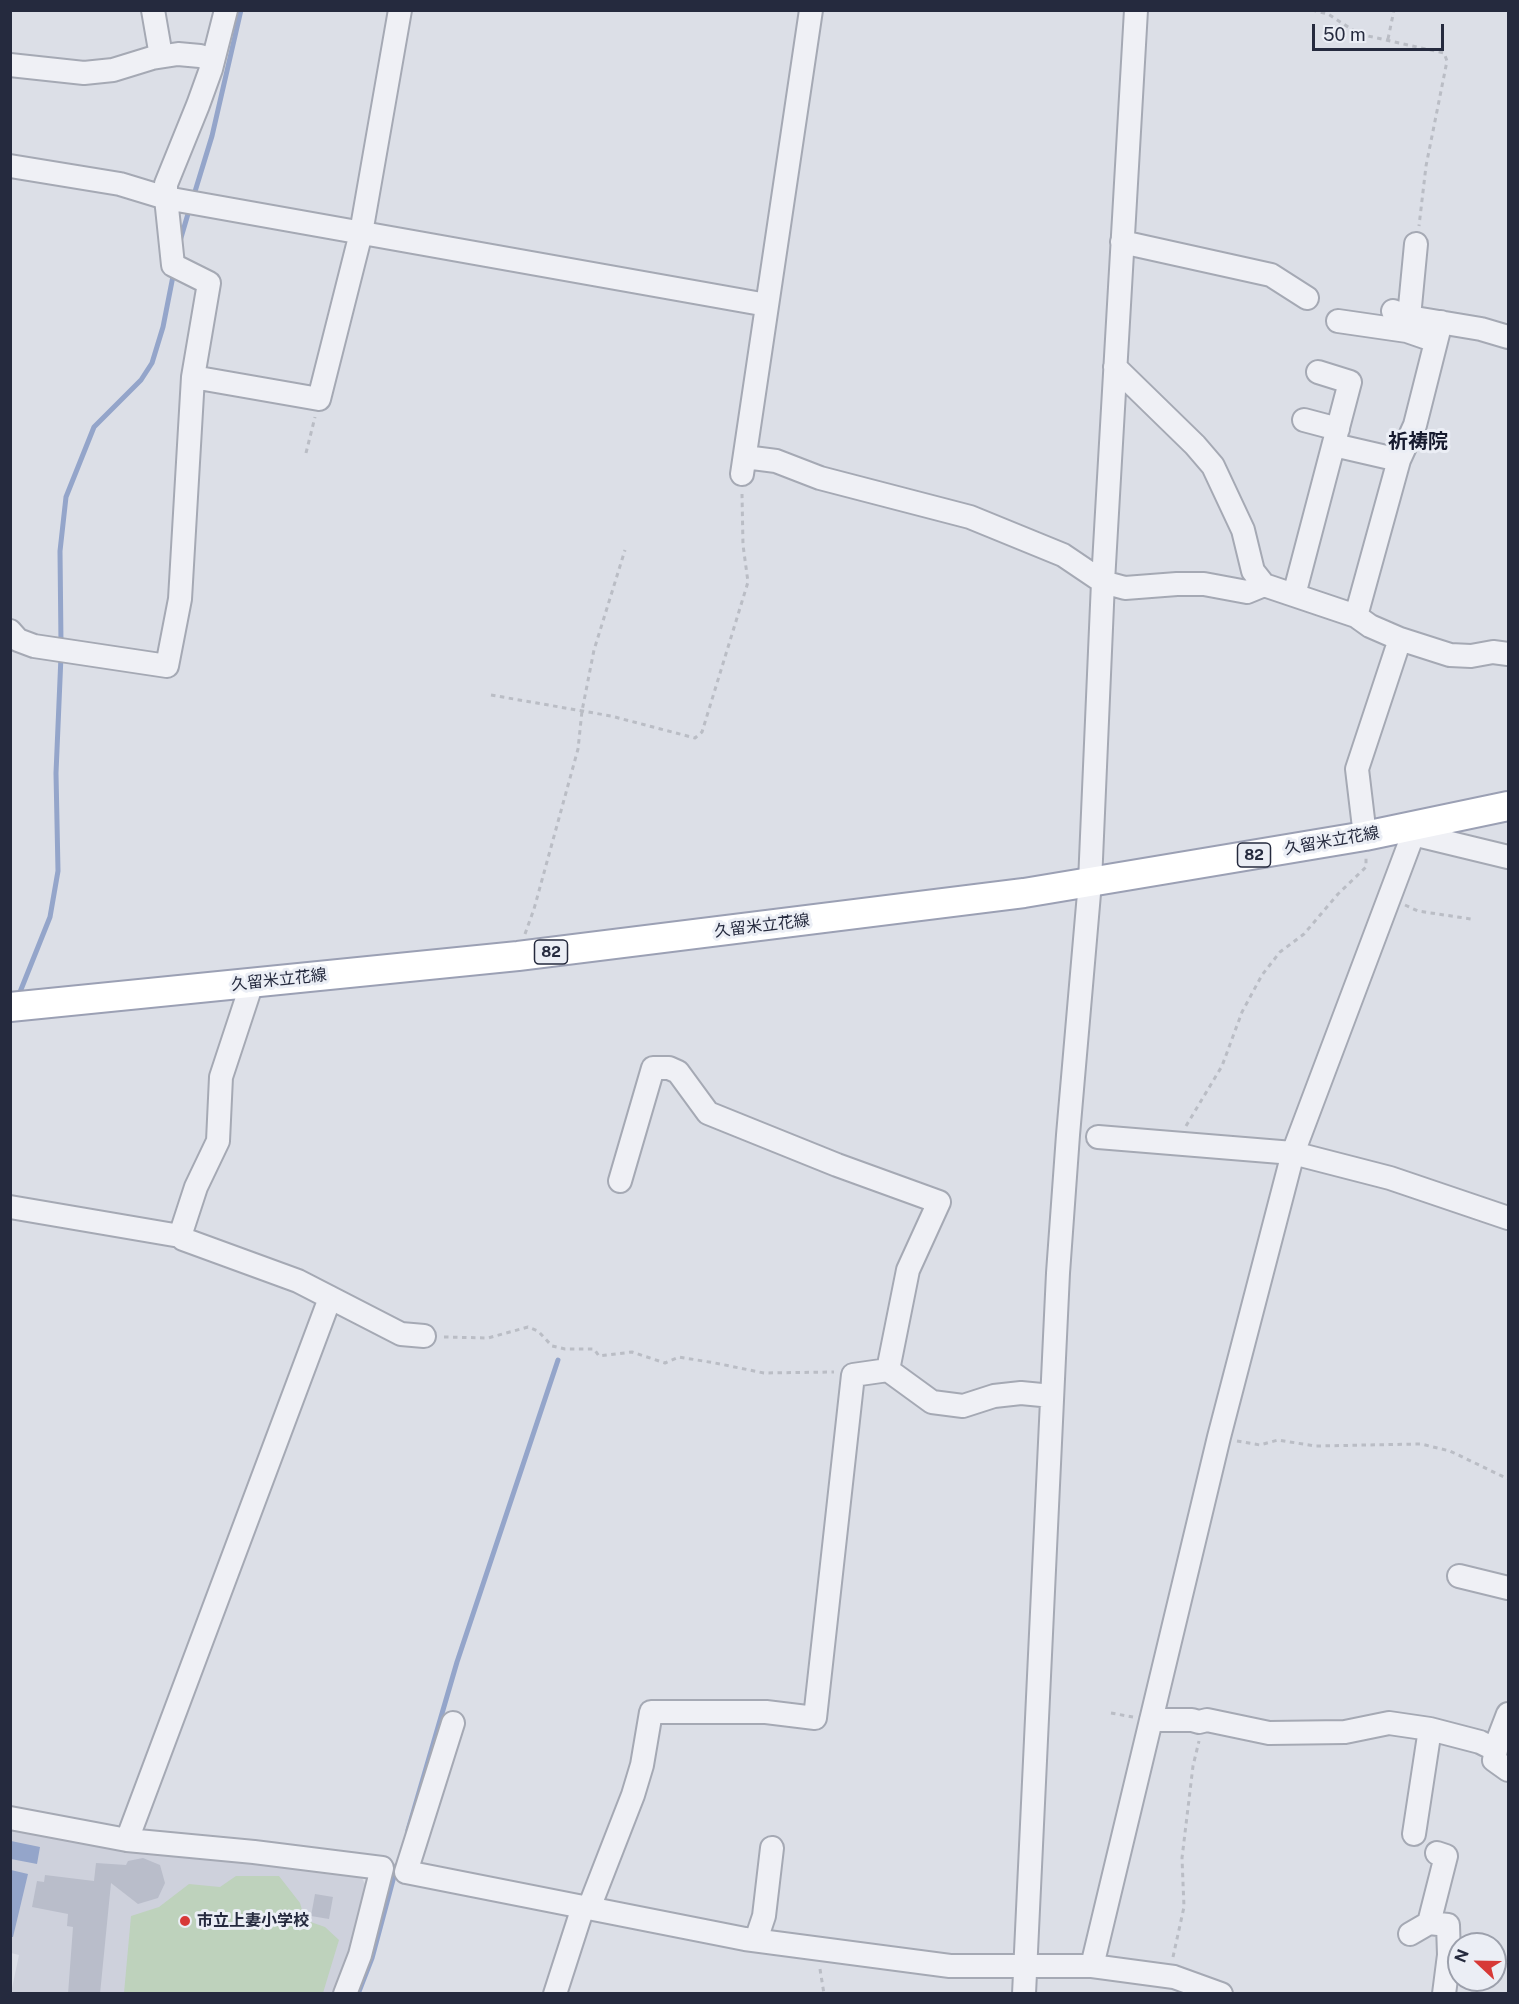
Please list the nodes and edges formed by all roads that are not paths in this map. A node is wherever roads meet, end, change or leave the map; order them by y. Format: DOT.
graph roads {
  1 [pos="153,10"];
  2 [pos="226,10"];
  3 [pos="400,10"];
  4 [pos="811,10"];
  5 [pos="1136,10"];
  6 [pos="156,57"];
  7 [pos="213,60"];
  8 [pos="10,65"];
  9 [pos="10,166"];
  10 [pos="165,198"];
  11 [pos="361,233"];
  12 [pos="1122,242"];
  13 [pos="1416,244"];
  14 [pos="1306,298"];
  15 [pos="767,305"];
  16 [pos="1338,321"];
  17 [pos="1439,332"];
  18 [pos="1509,338"];
  19 [pos="1115,367"];
  20 [pos="1318,372"];
  21 [pos="193,377"];
  22 [pos="1305,420"];
  23 [pos="1336,437"];
  24 [pos="1399,460"];
  25 [pos="1103,582"];
  26 [pos="1264,585"];
  27 [pos="1293,595"];
  28 [pos="1356,616"];
  29 [pos="10,630"];
  30 [pos="1400,639"];
  31 [pos="1509,654"];
  32 [pos="1509,806"];
  33 [pos="1415,829"];
  34 [pos="1365,836"];
  35 [pos="1509,857"];
  36 [pos="1090,882"];
  37 [pos="252,983"];
  38 [pos="10,1007"];
  39 [pos="1098,1137"];
  40 [pos="1293,1153"];
  41 [pos="620,1181"];
  42 [pos="10,1207"];
  43 [pos="1509,1218"];
  44 [pos="180,1236"];
  45 [pos="330,1298"];
  46 [pos="424,1336"];
  47 [pos="888,1370"];
  48 [pos="1052,1396"];
  49 [pos="1459,1576"];
  50 [pos="1509,1588"];
  51 [pos="1509,1714"];
  52 [pos="1151,1720"];
  53 [pos="453,1723"];
  54 [pos="1430,1730"];
  55 [pos="1496,1750"];
  56 [pos="1509,1770"];
  57 [pos="10,1818"];
  58 [pos="1414,1834"];
  59 [pos="127,1840"];
  60 [pos="772,1848"];
  61 [pos="1437,1853"];
  62 [pos="586,1907"];
  63 [pos="756,1940"];
  64 [pos="1025,1965"];
  65 [pos="1092,1966"];
  66 [pos="1161,1982"];
  67 [pos="345,1994"];
  68 [pos="555,1994"];
  69 [pos="1024,1994"];
  70 [pos="1221,1994"];
  71 [pos="1444,1994"];
  1 -- 6 [label="street"];
  2 -- 7 [label="street"];
  3 -- 11 [label="street"];
  4 -- 15 [label="street"];
  5 -- 12 [label="street"];
  6 -- 7 [label="street"];
  6 -- 8 [label="street"];
  7 -- 10 [label="street"];
  9 -- 10 [label="street"];
  10 -- 11 [label="street"];
  10 -- 21 [label="street"];
  11 -- 15 [label="street"];
  11 -- 21 [label="street"];
  12 -- 14 [label="street"];
  12 -- 19 [label="street"];
  13 -- 17 [label="street"];
  15 -- 25 [label="street"];
  16 -- 17 [label="street"];
  17 -- 18 [label="street"];
  17 -- 24 [label="street"];
  19 -- 25 [label="street"];
  19 -- 26 [label="street"];
  20 -- 23 [label="street"];
  21 -- 29 [label="street"];
  22 -- 23 [label="street"];
  23 -- 24 [label="street"];
  23 -- 27 [label="street"];
  24 -- 28 [label="street"];
  25 -- 26 [label="street"];
  25 -- 36 [label="street"];
  26 -- 27 [label="street"];
  27 -- 28 [label="street"];
  28 -- 30 [label="street"];
  30 -- 31 [label="street"];
  30 -- 34 [label="street"];
  32 -- 33 [label="main road, 久留米立花線 / 82"];
  33 -- 34 [label="main road, 久留米立花線 / 82"];
  33 -- 35 [label="street"];
  33 -- 40 [label="street"];
  34 -- 36 [label="main road, 久留米立花線 / 82"];
  36 -- 37 [label="main road, 久留米立花線 / 82"];
  36 -- 48 [label="street"];
  37 -- 38 [label="main road, 久留米立花線 / 82"];
  37 -- 44 [label="street"];
  39 -- 40 [label="street"];
  40 -- 43 [label="street"];
  40 -- 52 [label="street"];
  41 -- 47 [label="street"];
  42 -- 44 [label="street"];
  44 -- 45 [label="street"];
  45 -- 46 [label="street"];
  45 -- 59 [label="street"];
  47 -- 48 [label="street"];
  47 -- 62 [label="street"];
  48 -- 64 [label="street"];
  49 -- 50 [label="street"];
  51 -- 55 [label="street"];
  52 -- 54 [label="street"];
  52 -- 65 [label="street"];
  53 -- 62 [label="street"];
  54 -- 55 [label="street"];
  54 -- 58 [label="street"];
  55 -- 56 [label="street"];
  57 -- 59 [label="street"];
  59 -- 67 [label="street"];
  60 -- 63 [label="street"];
  61 -- 71 [label="street"];
  62 -- 63 [label="street"];
  62 -- 68 [label="street"];
  63 -- 64 [label="street"];
  64 -- 65 [label="street"];
  64 -- 69 [label="street"];
  65 -- 66 [label="street"];
  66 -- 70 [label="street"];
}
